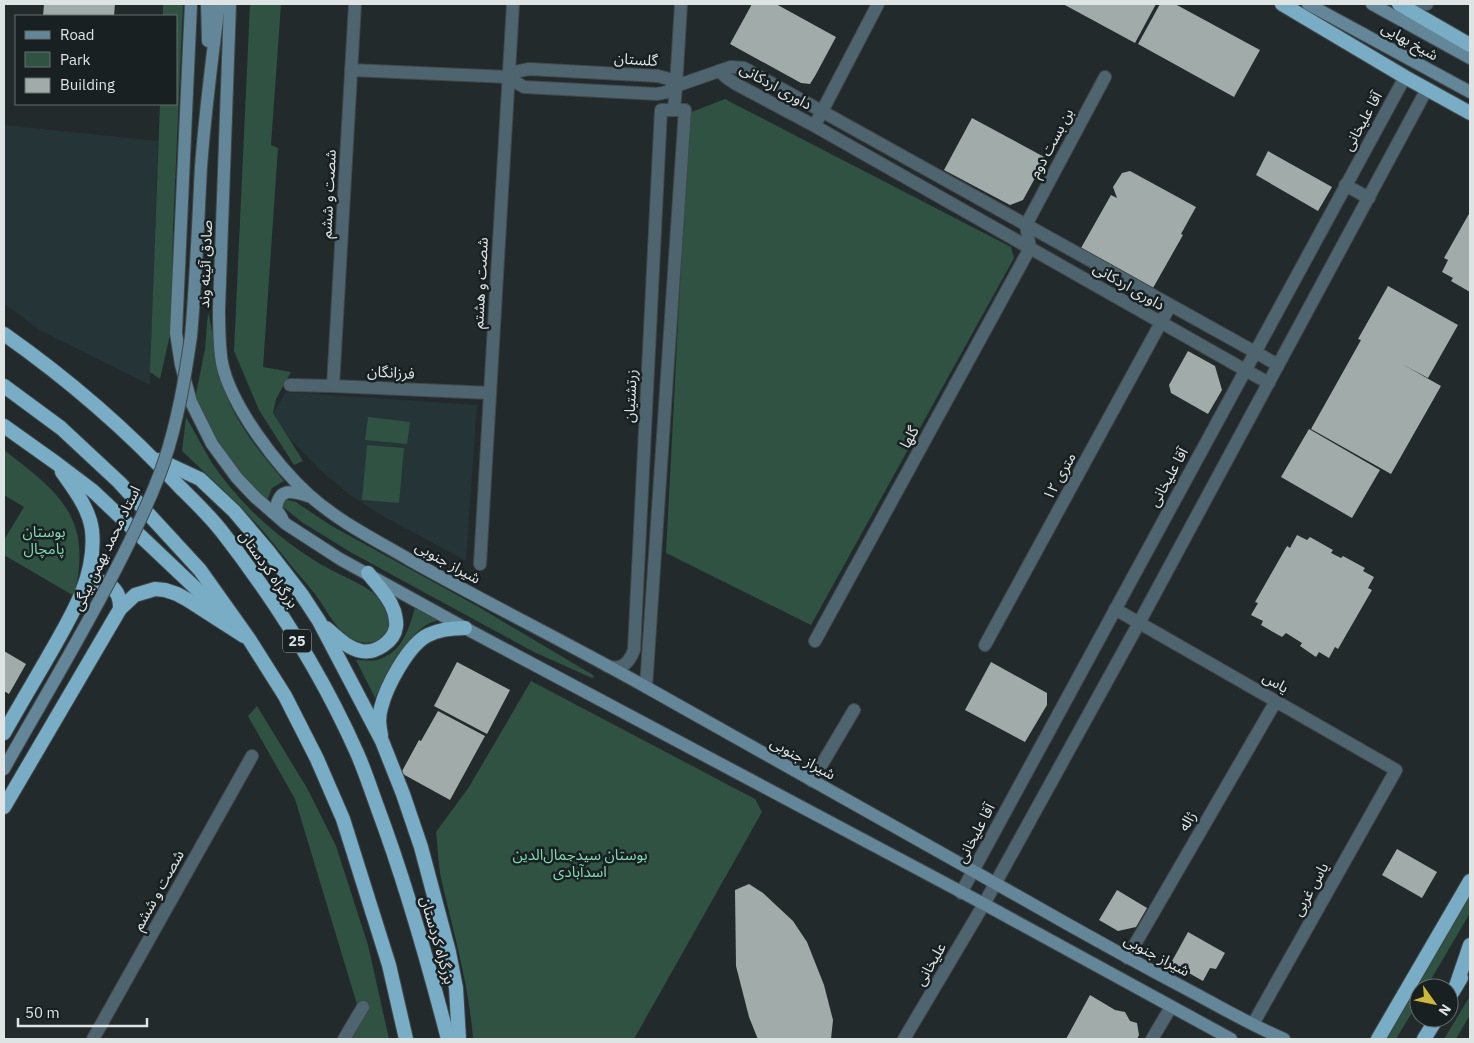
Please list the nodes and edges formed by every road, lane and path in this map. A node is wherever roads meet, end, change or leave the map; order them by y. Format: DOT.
graph roads {
  1 [pos="192,4"];
  2 [pos="207,4"];
  3 [pos="219,4"];
  4 [pos="230,4"];
  5 [pos="355,4"];
  6 [pos="513,4"];
  7 [pos="681,4"];
  8 [pos="878,4"];
  9 [pos="1282,4"];
  10 [pos="1308,4"];
  11 [pos="1372,4"];
  12 [pos="1426,4"];
  13 [pos="1401,5"];
  14 [pos="1470,45"];
  15 [pos="1470,58"];
  16 [pos="351,70"];
  17 [pos="719,71"];
  18 [pos="509,77"];
  19 [pos="1105,77"];
  20 [pos="1404,77"];
  21 [pos="208,82"];
  22 [pos="676,86"];
  23 [pos="1427,89"];
  24 [pos="1470,92"];
  25 [pos="674,110"];
  26 [pos="822,112"];
  27 [pos="1470,113"];
  28 [pos="814,126"];
  29 [pos="1346,185"];
  30 [pos="1369,198"];
  31 [pos="1026,225"];
  32 [pos="1030,248"];
  33 [pos="1170,306"];
  34 [pos="1161,323"];
  35 [pos="4,334"];
  36 [pos="191,336"];
  37 [pos="1255,352"];
  38 [pos="1278,366"];
  39 [pos="1245,370"];
  40 [pos="1269,383"];
  41 [pos="290,385"];
  42 [pos="4,386"];
  43 [pos="333,386"];
  44 [pos="490,393"];
  45 [pos="4,426"];
  46 [pos="151,456"];
  47 [pos="56,463"];
  48 [pos="311,497"];
  49 [pos="286,524"];
  50 [pos="480,564"];
  51 [pos="368,573"];
  52 [pos="85,585"];
  53 [pos="120,609"];
  54 [pos="1115,609"];
  55 [pos="319,621"];
  56 [pos="1139,622"];
  57 [pos="465,628"];
  58 [pos="249,639"];
  59 [pos="816,641"];
  60 [pos="985,645"];
  61 [pos="599,662"];
  62 [pos="646,688"];
  63 [pos="1276,701"];
  64 [pos="854,710"];
  65 [pos="4,733"];
  66 [pos="382,741"];
  67 [pos="252,756"];
  68 [pos="6,764"];
  69 [pos="1396,770"];
  70 [pos="812,782"];
  71 [pos="4,807"];
  72 [pos="972,871"];
  73 [pos="1470,881"];
  74 [pos="995,883"];
  75 [pos="961,893"];
  76 [pos="984,904"];
  77 [pos="1470,946"];
  78 [pos="1127,958"];
  79 [pos="1470,963"];
  80 [pos="1459,978"];
  81 [pos="1459,981"];
  82 [pos="1171,1007"];
  83 [pos="363,1008"];
  84 [pos="1253,1024"];
  85 [pos="1431,1028"];
  86 [pos="1278,1038"];
  87 [pos="1377,1038"];
  88 [pos="93,1039"];
  89 [pos="344,1039"];
  90 [pos="406,1039"];
  91 [pos="448,1039"];
  92 [pos="459,1039"];
  93 [pos="904,1039"];
  94 [pos="1152,1039"];
  95 [pos="1230,1039"];
  96 [pos="1424,1039"];
  1 -- 49 [label="main road, صادق آئینه وند"];
  2 -- 21 [label="main road, صادق آئینه وند"];
  3 -- 21 [label="main road, صادق آئینه وند"];
  4 -- 48 [label="main road, صادق آئینه وند"];
  5 -- 16 [label="street, شصت و ششم"];
  6 -- 18 [label="street, شصت و هشتم"];
  7 -- 22 [label="street"];
  8 -- 26 [label="street"];
  9 -- 20 [label="highway"];
  10 -- 24 [label="main road, شیخ بهایی"];
  11 -- 15 [label="main road, شیخ بهایی"];
  12 -- 13 [label="street"];
  13 -- 14 [label="highway"];
  16 -- 18 [label="street, گلستان"];
  16 -- 43 [label="street, شصت و ششم"];
  17 -- 22 [label="street"];
  17 -- 26 [label="street, داوری اردکانی"];
  17 -- 28 [label="street, داوری اردکانی"];
  18 -- 22 [label="street, گلستان"];
  18 -- 22 [label="street, گلستان"];
  18 -- 44 [label="street, شصت و هشتم"];
  19 -- 31 [label="street, بن بست دوم"];
  20 -- 23 [label="highway"];
  20 -- 29 [label="street, آقا علیخانی"];
  21 -- 36 [label="main road, صادق آئینه وند"];
  22 -- 25 [label="street"];
  23 -- 27 [label="highway"];
  23 -- 30 [label="street"];
  25 -- 61 [label="street, زرتشتیان"];
  25 -- 62 [label="street"];
  26 -- 28 [label="street"];
  26 -- 31 [label="street, داوری اردکانی"];
  28 -- 32 [label="street, داوری اردکانی"];
  29 -- 30 [label="street"];
  29 -- 37 [label="street, آقا علیخانی"];
  30 -- 38 [label="street"];
  31 -- 32 [label="street"];
  31 -- 33 [label="street, داوری اردکانی"];
  32 -- 34 [label="street, داوری اردکانی"];
  32 -- 59 [label="street, گلها"];
  33 -- 34 [label="street, ۱۲ متری"];
  33 -- 37 [label="street, داوری اردکانی"];
  34 -- 39 [label="street, داوری اردکانی"];
  34 -- 60 [label="street, ۱۲ متری"];
  35 -- 46 [label="highway, بزرگراه کردستان / 25"];
  36 -- 68 [label="main road, استاد محمد بهمن بیگی, bridge"];
  37 -- 38 [label="street, داوری اردکانی"];
  37 -- 39 [label="street, آقا علیخانی"];
  38 -- 40 [label="street"];
  39 -- 40 [label="street, داوری اردکانی"];
  39 -- 54 [label="street, آقا علیخانی"];
  40 -- 56 [label="street"];
  41 -- 43 [label="street, فرزانگان"];
  42 -- 58 [label="highway, 25"];
  43 -- 44 [label="street, فرزانگان"];
  44 -- 50 [label="street, شصت و هشتم"];
  45 -- 47 [label="highway"];
  46 -- 55 [label="highway"];
  46 -- 91 [label="highway, بزرگراه کردستان / 25"];
  47 -- 52 [label="highway"];
  47 -- 58 [label="highway"];
  48 -- 49 [label="main road"];
  48 -- 61 [label="main road, شیراز جنوبی"];
  49 -- 51 [label="main road"];
  51 -- 55 [label="highway"];
  51 -- 57 [label="main road"];
  52 -- 53 [label="highway"];
  52 -- 65 [label="highway"];
  53 -- 58 [label="highway"];
  53 -- 71 [label="highway"];
  54 -- 56 [label="street, یاس"];
  54 -- 72 [label="street, آقا علیخانی"];
  55 -- 66 [label="highway"];
  56 -- 63 [label="street, یاس"];
  56 -- 74 [label="street"];
  57 -- 66 [label="highway"];
  57 -- 75 [label="main road"];
  58 -- 90 [label="highway, 25"];
  61 -- 62 [label="main road, شیراز جنوبی"];
  62 -- 70 [label="main road, شیراز جنوبی"];
  63 -- 69 [label="street, یاس"];
  63 -- 78 [label="street, ژاله"];
  64 -- 70 [label="street"];
  66 -- 92 [label="highway"];
  67 -- 88 [label="street, شصت و ششم"];
  69 -- 84 [label="street, یاس غربی"];
  70 -- 72 [label="main road, شیراز جنوبی"];
  72 -- 74 [label="main road, شیراز جنوبی"];
  72 -- 75 [label="street, آقا علیخانی"];
  73 -- 87 [label="highway"];
  74 -- 76 [label="street"];
  74 -- 78 [label="main road, شیراز جنوبی"];
  75 -- 76 [label="main road"];
  76 -- 82 [label="main road"];
  76 -- 93 [label="street, علیخانی"];
  77 -- 80 [label="highway"];
  78 -- 84 [label="main road, شیراز جنوبی"];
  79 -- 81 [label="highway"];
  82 -- 94 [label="street"];
  82 -- 95 [label="main road"];
  83 -- 89 [label="street"];
  84 -- 86 [label="main road, شیراز جنوبی"];
  85 -- 96 [label="highway"];
}
